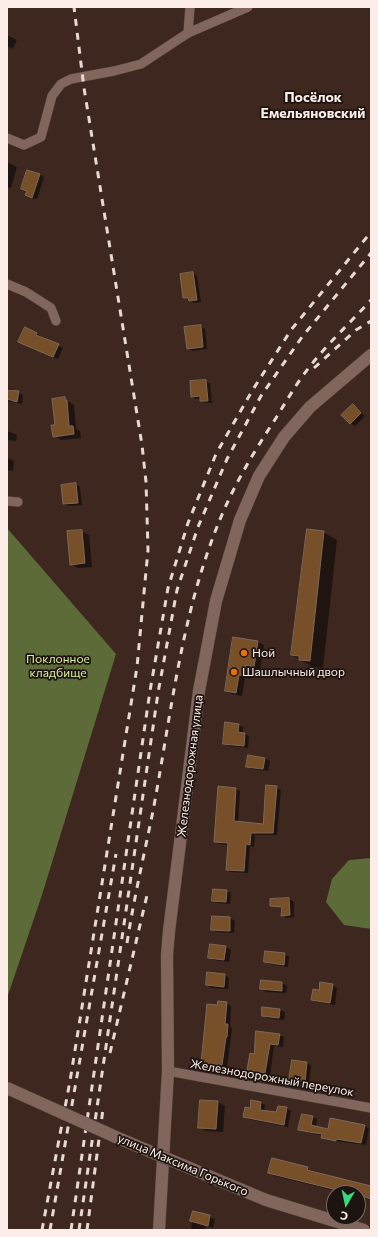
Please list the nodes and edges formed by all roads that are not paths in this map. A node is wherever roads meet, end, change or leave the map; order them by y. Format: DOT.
graph roads {
  1 [pos="190,7"];
  2 [pos="248,7"];
  3 [pos="188,34"];
  4 [pos="7,138"];
  5 [pos="7,284"];
  6 [pos="56,321"];
  7 [pos="371,355"];
  8 [pos="7,501"];
  9 [pos="18,502"];
  10 [pos="168,1071"];
  11 [pos="7,1088"];
  12 [pos="371,1108"];
  13 [pos="160,1230"];
  14 [pos="364,1230"];
  1 -- 3 [label="street"];
  2 -- 3 [label="street"];
  3 -- 4 [label="street"];
  5 -- 6 [label="street"];
  7 -- 10 [label="street, Железнодорожная улица"];
  8 -- 9 [label="street"];
  10 -- 12 [label="street, Железнодорожный переулок"];
  10 -- 13 [label="street, Железнодорожная улица"];
  11 -- 14 [label="street, улица Максима Горького, bridge"];
}
